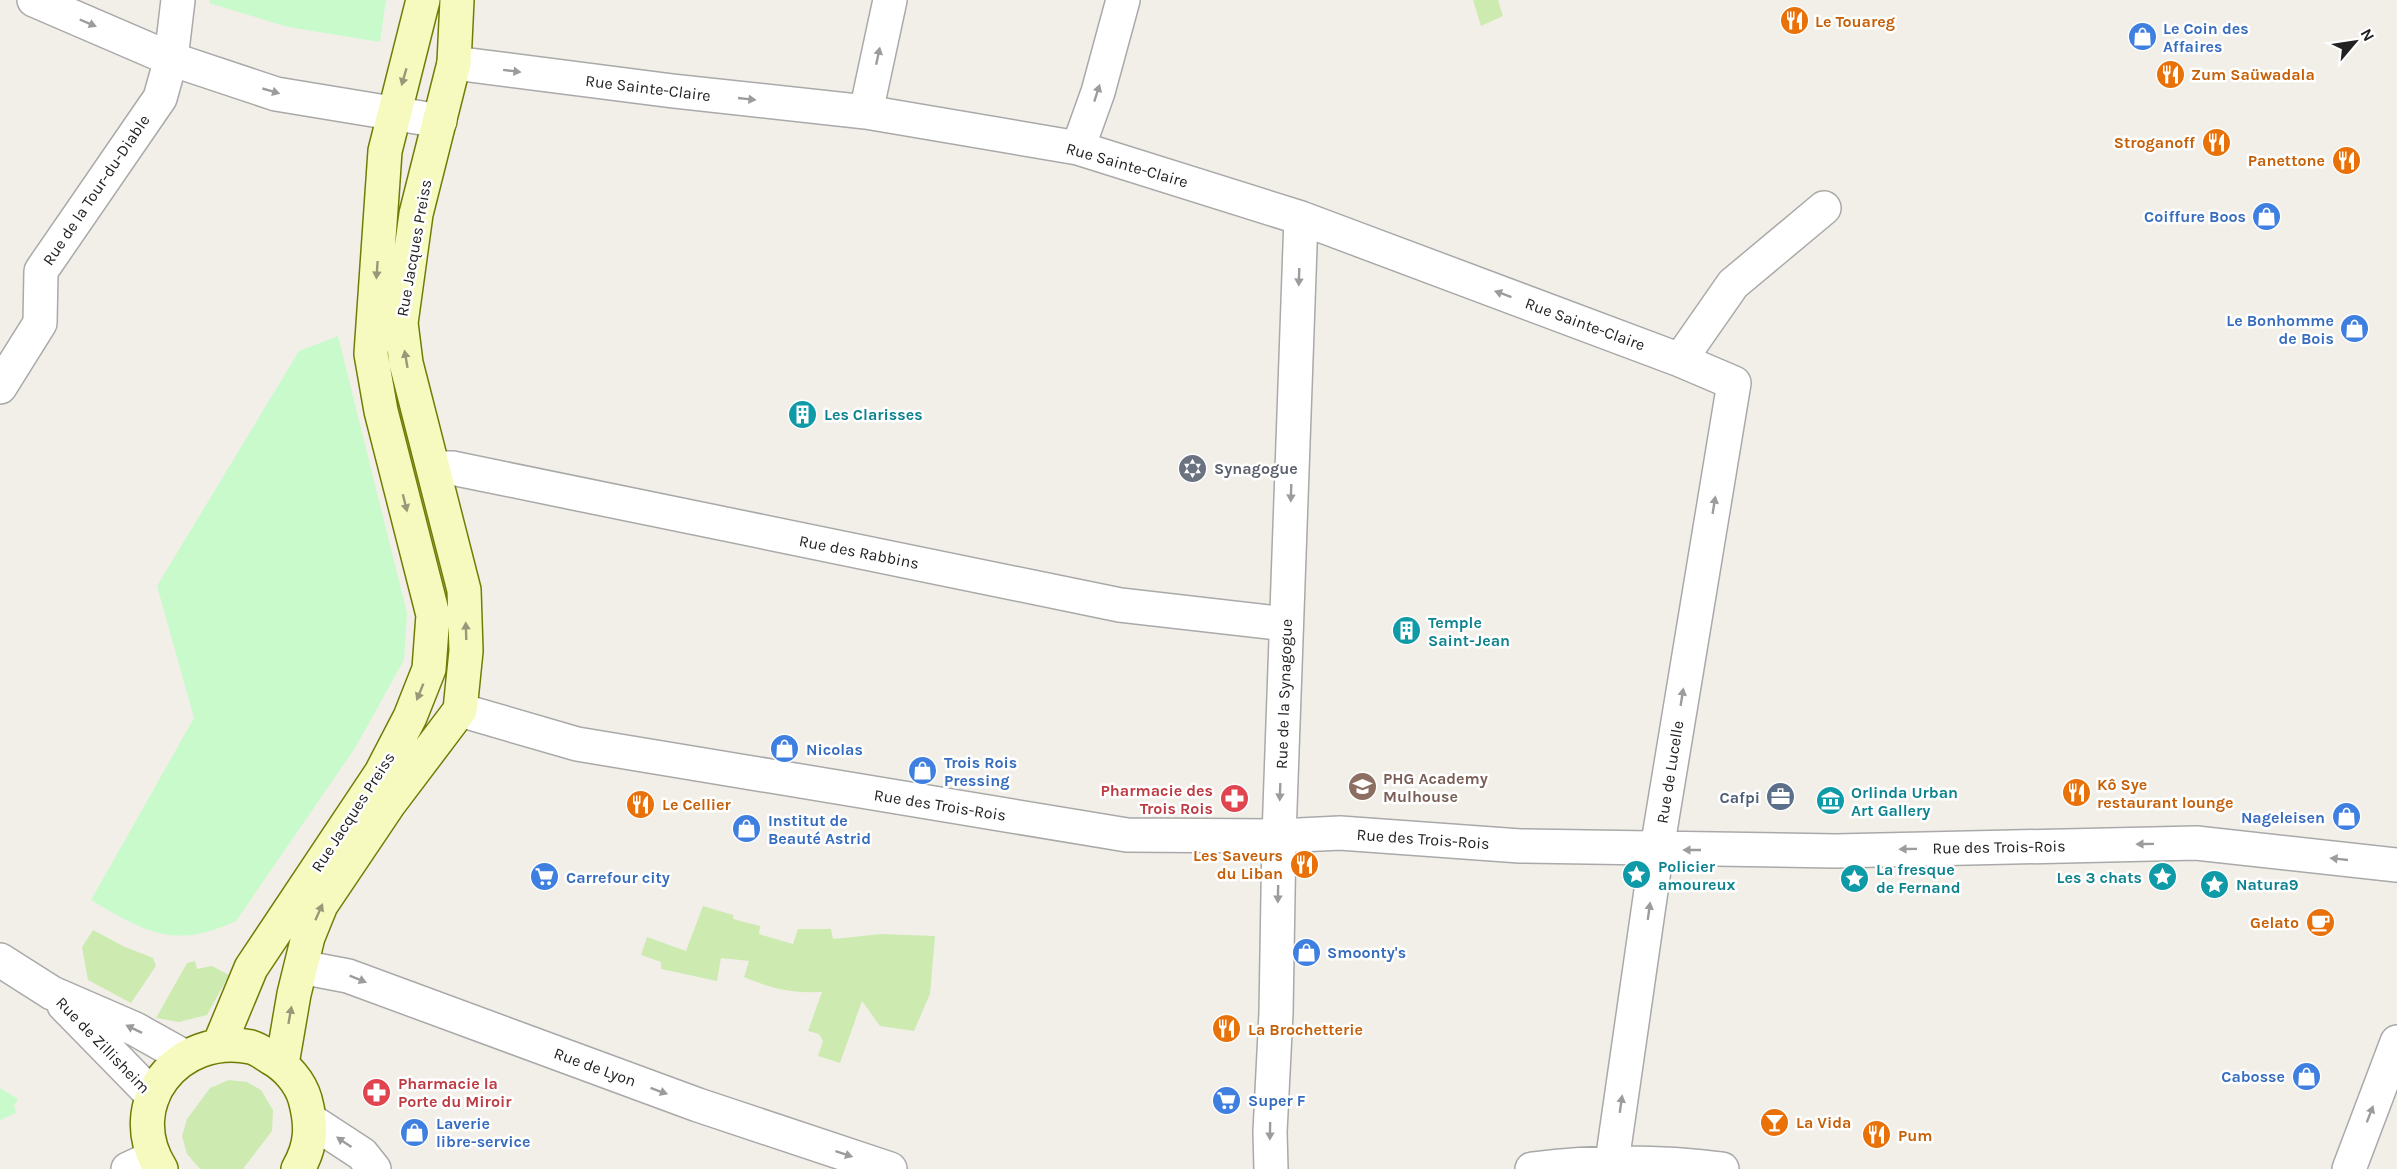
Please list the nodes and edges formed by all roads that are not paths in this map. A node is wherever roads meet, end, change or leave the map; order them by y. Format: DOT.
graph roads {
  1 [pos="34,0"];
  2 [pos="178,0"];
  3 [pos="457,0"];
  4 [pos="890,0"];
  5 [pos="1124,0"];
  6 [pos="422,2"];
  7 [pos="171,59"];
  8 [pos="454,63"];
  9 [pos="866,112"];
  10 [pos="393,114"];
  11 [pos="440,121"];
  12 [pos="1078,148"];
  13 [pos="1824,208"];
  14 [pos="1301,218"];
  15 [pos="371,354"];
  16 [pos="1680,360"];
  17 [pos="1734,383"];
  18 [pos="0,387"];
  19 [pos="434,468"];
  20 [pos="1286,624"];
  21 [pos="460,710"];
  22 [pos="1279,836"];
  23 [pos="1658,849"];
  24 [pos="2397,865"];
  25 [pos="0,960"];
  26 [pos="301,967"];
  27 [pos="52,993"];
  28 [pos="2397,1042"];
  29 [pos="219,1045"];
  30 [pos="185,1057"];
  31 [pos="282,1064"];
  32 [pos="153,1096"];
  33 [pos="310,1120"];
  34 [pos="1612,1162"];
  35 [pos="148,1165"];
  36 [pos="298,1169"];
  37 [pos="374,1169"];
  38 [pos="890,1169"];
  39 [pos="1271,1169"];
  40 [pos="1532,1169"];
  41 [pos="1722,1169"];
  42 [pos="2349,1169"];
  1 -- 7 [label="street, one-way"];
  2 -- 7 [label="street, Rue de la Tour-du-Diable"];
  3 -- 8 [label="main road, Rue Jacques Preiss"];
  9 -- 4 [label="street, one-way"];
  12 -- 5 [label="street, one-way"];
  6 -- 8 [label="main road, Rue Jacques Preiss"];
  6 -- 10 [label="main road, Rue Jacques Preiss, one-way"];
  7 -- 10 [label="street, one-way"];
  7 -- 18 [label="street, Rue de la Tour-du-Diable"];
  8 -- 9 [label="street, Rue Sainte-Claire, one-way"];
  8 -- 11 [label="main road, Rue Jacques Preiss"];
  9 -- 12 [label="street, Rue Sainte-Claire"];
  10 -- 11 [label="street"];
  10 -- 15 [label="main road, Rue Jacques Preiss, one-way"];
  19 -- 11 [label="main road, Rue Jacques Preiss, one-way"];
  12 -- 14 [label="street, Rue Sainte-Claire"];
  13 -- 16 [label="street"];
  16 -- 14 [label="street, Rue Sainte-Claire, one-way"];
  14 -- 20 [label="street, Rue de la Synagogue, one-way"];
  15 -- 19 [label="main road"];
  15 -- 29 [label="main road, Rue Jacques Preiss, one-way"];
  16 -- 17 [label="street, Rue Sainte-Claire"];
  23 -- 17 [label="street, Rue de Lucelle, one-way"];
  19 -- 20 [label="street, Rue des Rabbins"];
  21 -- 19 [label="main road, Rue Jacques Preiss, one-way"];
  20 -- 22 [label="street, Rue de la Synagogue, one-way"];
  21 -- 22 [label="street, Rue des Trois-Rois"];
  26 -- 21 [label="main road, Rue Jacques Preiss, one-way"];
  22 -- 23 [label="street, Rue des Trois-Rois"];
  22 -- 39 [label="street, Rue de la Synagogue, one-way"];
  24 -- 23 [label="street, Rue des Trois-Rois, one-way"];
  34 -- 23 [label="street, Rue de Lucelle, one-way"];
  25 -- 27 [label="street, Rue de Zillisheim"];
  31 -- 26 [label="main road, Rue Jacques Preiss, one-way"];
  26 -- 38 [label="street, Rue de Lyon, one-way"];
  30 -- 27 [label="street, Rue de Zillisheim, one-way"];
  27 -- 32 [label="street, Rue de Zillisheim"];
  42 -- 28 [label="street, one-way"];
  29 -- 30 [label="main road"];
  29 -- 31 [label="main road"];
  30 -- 32 [label="main road"];
  31 -- 33 [label="main road"];
  32 -- 35 [label="main road"];
  33 -- 36 [label="main road"];
  37 -- 33 [label="street, one-way"];
  34 -- 40 [label="street"];
  34 -- 41 [label="street"];
}
